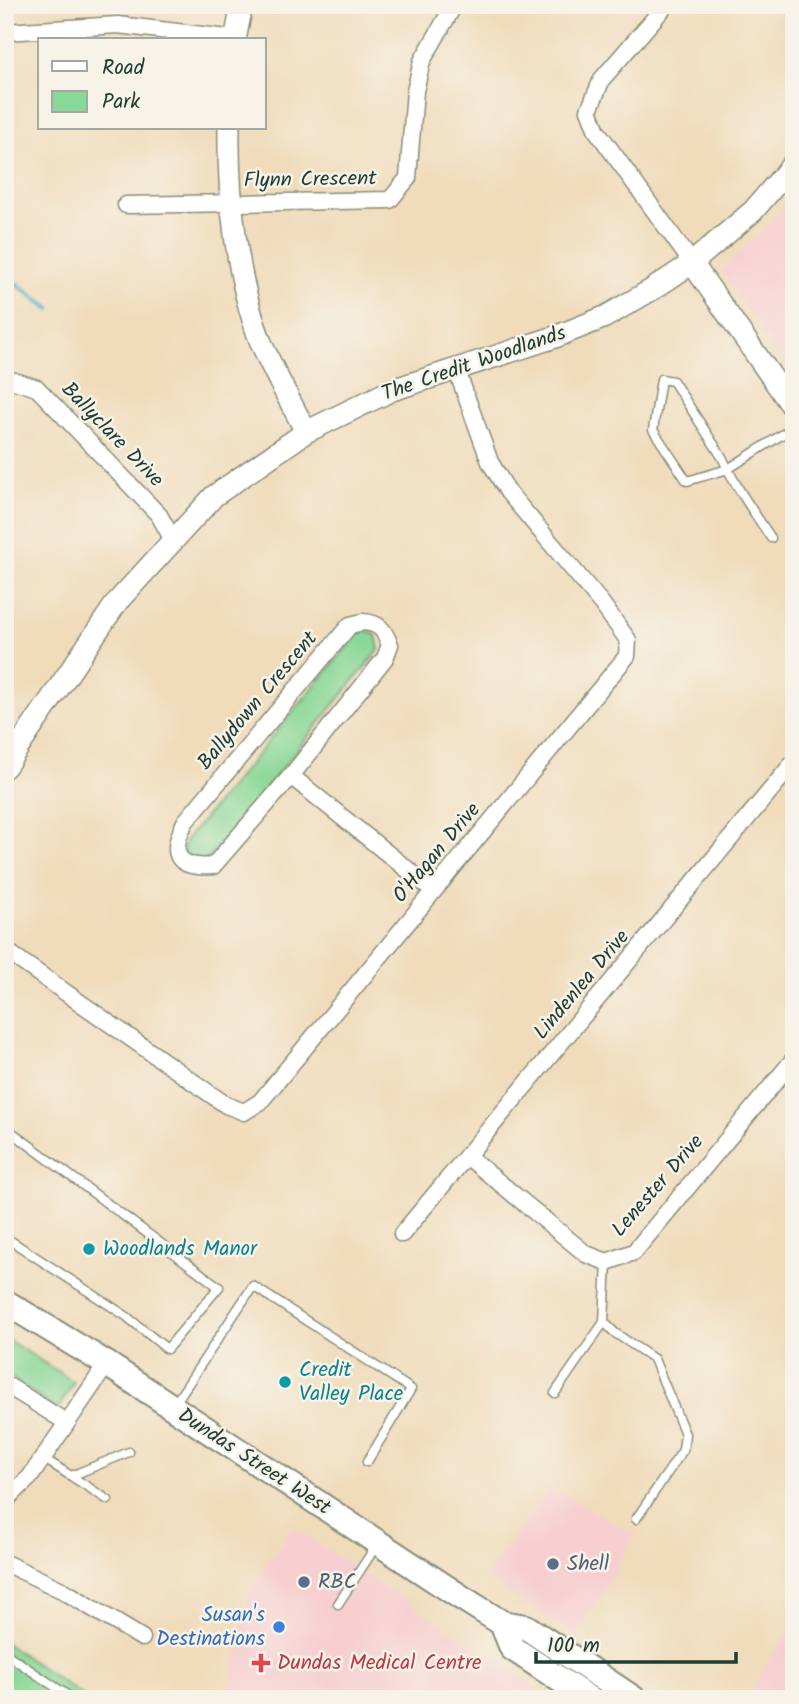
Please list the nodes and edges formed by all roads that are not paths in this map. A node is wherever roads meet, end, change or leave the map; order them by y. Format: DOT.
graph roads {
  1 [pos="242,5"];
  2 [pos="454,5"];
  3 [pos="666,5"];
  4 [pos="5,32"];
  5 [pos="219,38"];
  6 [pos="235,38"];
  7 [pos="229,130"];
  8 [pos="794,163"];
  9 [pos="230,202"];
  10 [pos="126,205"];
  11 [pos="692,263"];
  12 [pos="457,370"];
  13 [pos="5,378"];
  14 [pos="794,409"];
  15 [pos="794,427"];
  16 [pos="306,432"];
  17 [pos="728,469"];
  18 [pos="771,538"];
  19 [pos="173,540"];
  20 [pos="794,762"];
  21 [pos="5,767"];
  22 [pos="291,776"];
  23 [pos="433,890"];
  24 [pos="5,950"];
  25 [pos="794,1059"];
  26 [pos="5,1128"];
  27 [pos="467,1156"];
  28 [pos="402,1234"];
  29 [pos="5,1237"];
  30 [pos="607,1262"];
  31 [pos="5,1302"];
  32 [pos="604,1322"];
  33 [pos="107,1364"];
  34 [pos="5,1384"];
  35 [pos="555,1393"];
  36 [pos="173,1408"];
  37 [pos="65,1422"];
  38 [pos="129,1452"];
  39 [pos="43,1458"];
  40 [pos="368,1462"];
  41 [pos="71,1476"];
  42 [pos="108,1500"];
  43 [pos="5,1501"];
  44 [pos="636,1519"];
  45 [pos="377,1543"];
  46 [pos="5,1563"];
  47 [pos="338,1604"];
  48 [pos="142,1639"];
  49 [pos="5,1653"];
  50 [pos="595,1692"];
  51 [pos="73,1699"];
  52 [pos="635,1699"];
  1 -- 6 [label="street"];
  2 -- 9 [label="street, Flynn Crescent"];
  3 -- 11 [label="street"];
  4 -- 5 [label="street"];
  7 -- 9 [label="street"];
  8 -- 11 [label="street, The Credit Woodlands"];
  9 -- 10 [label="street, Flynn Crescent"];
  9 -- 16 [label="street"];
  11 -- 12 [label="street, The Credit Woodlands"];
  11 -- 14 [label="street"];
  12 -- 16 [label="street, The Credit Woodlands"];
  12 -- 23 [label="street, O'Hagan Drive"];
  13 -- 19 [label="street, Ballyclare Drive"];
  15 -- 17 [label="lane"];
  16 -- 19 [label="street, The Credit Woodlands"];
  17 -- 17 [label="lane"];
  17 -- 18 [label="lane"];
  19 -- 21 [label="street, The Credit Woodlands"];
  20 -- 27 [label="street, Lindenlea Drive"];
  22 -- 22 [label="street, Ballydown Crescent"];
  22 -- 23 [label="street"];
  23 -- 24 [label="street, O'Hagan Drive"];
  25 -- 30 [label="street, Lenester Drive"];
  26 -- 29 [label="lane"];
  27 -- 28 [label="street, Lindenlea Drive"];
  27 -- 30 [label="street, Lenester Drive"];
  30 -- 32 [label="lane"];
  31 -- 33 [label="main road, Dundas Street West"];
  32 -- 35 [label="lane"];
  32 -- 44 [label="lane"];
  33 -- 36 [label="main road, Dundas Street West"];
  33 -- 37 [label="street"];
  34 -- 37 [label="street"];
  36 -- 40 [label="lane"];
  36 -- 45 [label="main road, Dundas Street West"];
  37 -- 39 [label="street"];
  38 -- 41 [label="lane"];
  39 -- 41 [label="lane"];
  39 -- 43 [label="street"];
  41 -- 42 [label="lane"];
  45 -- 47 [label="lane"];
  45 -- 50 [label="main road, Dundas Street West"];
  46 -- 48 [label="street"];
  49 -- 51 [label="lane"];
  50 -- 52 [label="main road, Dundas Street West"];
}
